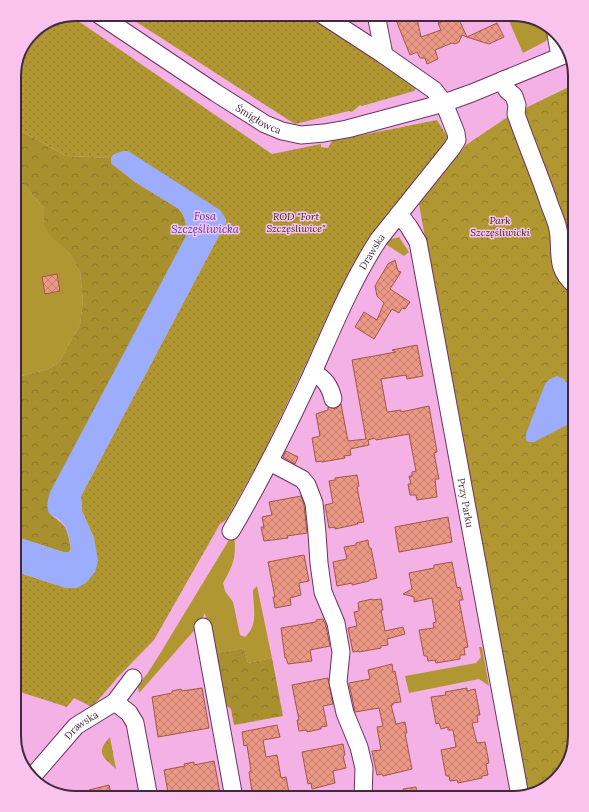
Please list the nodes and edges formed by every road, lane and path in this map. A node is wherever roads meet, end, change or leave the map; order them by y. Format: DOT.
graph roads {
  1 [pos="108,21"];
  2 [pos="332,21"];
  3 [pos="377,21"];
  4 [pos="384,55"];
  5 [pos="564,55"];
  6 [pos="509,100"];
  7 [pos="444,103"];
  8 [pos="399,214"];
  9 [pos="568,278"];
  10 [pos="313,372"];
  11 [pos="333,399"];
  12 [pos="274,464"];
  13 [pos="231,531"];
  14 [pos="204,627"];
  15 [pos="133,678"];
  16 [pos="115,702"];
  17 [pos="36,773"];
  18 [pos="148,791"];
  19 [pos="233,791"];
  20 [pos="363,791"];
  21 [pos="519,791"];
  1 -- 7 [label="street, Śmigłowca"];
  2 -- 4 [label="street"];
  3 -- 4 [label="street"];
  4 -- 7 [label="street"];
  5 -- 6 [label="street"];
  6 -- 7 [label="street"];
  6 -- 9 [label="street"];
  7 -- 8 [label="street, Drawska"];
  8 -- 10 [label="street, Drawska"];
  8 -- 21 [label="street, Przy Parku"];
  10 -- 11 [label="street"];
  10 -- 12 [label="street, Drawska"];
  12 -- 13 [label="street, Drawska"];
  12 -- 20 [label="street"];
  14 -- 19 [label="street"];
  15 -- 16 [label="street, Drawska"];
  16 -- 17 [label="street, Drawska"];
  16 -- 18 [label="street"];
}
